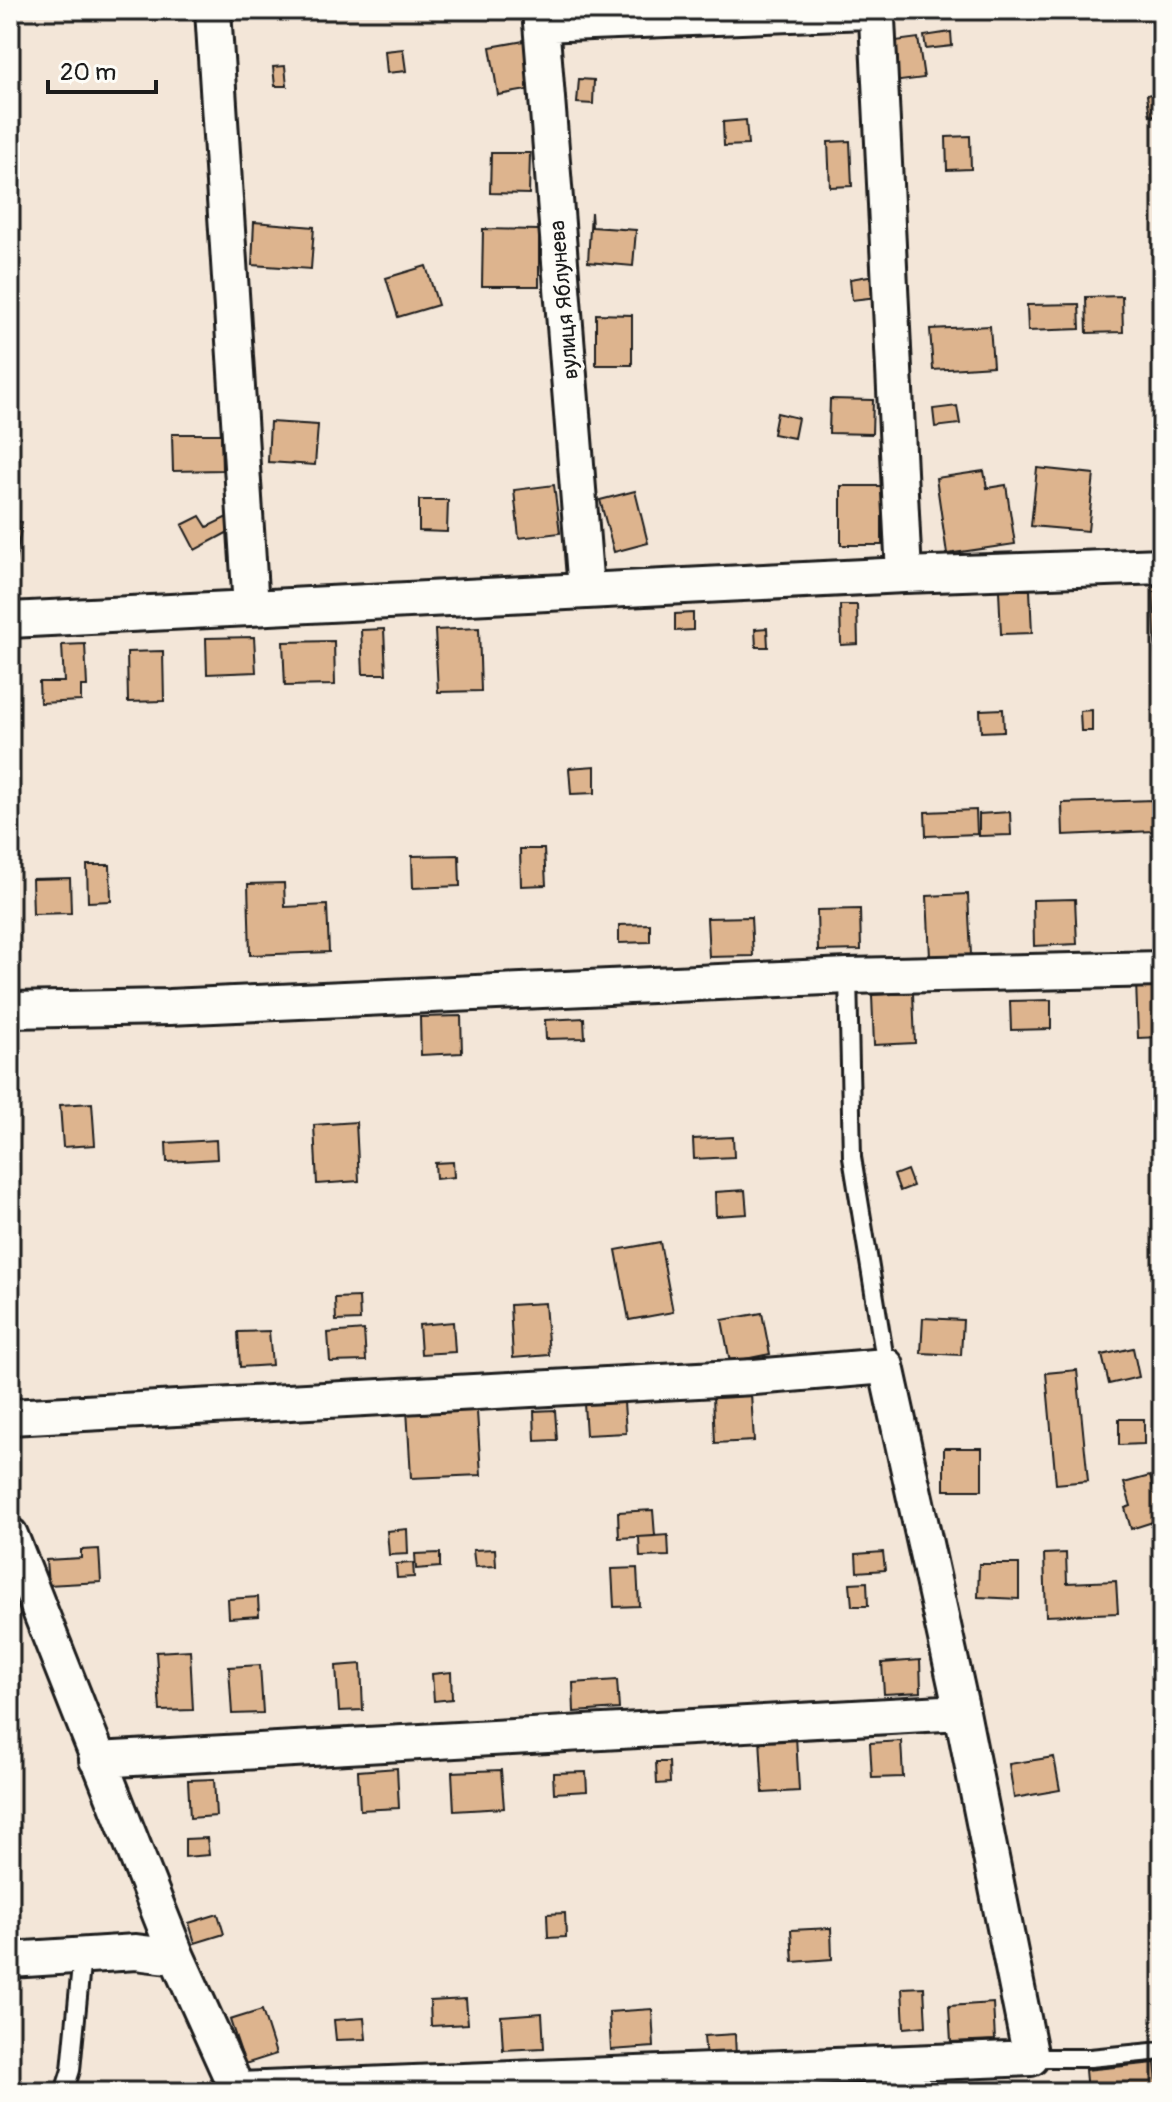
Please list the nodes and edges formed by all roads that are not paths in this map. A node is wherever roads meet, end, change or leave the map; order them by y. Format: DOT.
graph roads {
  1 [pos="213,10"];
  2 [pos="540,17"];
  3 [pos="1162,566"];
  4 [pos="904,575"];
  5 [pos="586,590"];
  6 [pos="251,608"];
  7 [pos="10,620"];
  8 [pos="1162,969"];
  9 [pos="848,976"];
  10 [pos="10,1010"];
  11 [pos="886,1366"];
  12 [pos="10,1417"];
  13 [pos="10,1535"];
  14 [pos="962,1712"];
  15 [pos="97,1760"];
  16 [pos="82,1955"];
  17 [pos="177,1957"];
  18 [pos="10,1960"];
  19 [pos="1162,2051"];
  20 [pos="1031,2058"];
  21 [pos="238,2091"];
  22 [pos="64,2092"];
  1 -- 6 [label="street"];
  2 -- 4 [label="street"];
  2 -- 5 [label="street, вулиця Яблунева"];
  3 -- 4 [label="street"];
  4 -- 5 [label="street"];
  5 -- 6 [label="street"];
  6 -- 7 [label="street"];
  8 -- 9 [label="street"];
  9 -- 10 [label="street"];
  9 -- 11 [label="lane"];
  11 -- 12 [label="street"];
  11 -- 14 [label="street"];
  13 -- 15 [label="street"];
  14 -- 15 [label="street"];
  14 -- 20 [label="street"];
  15 -- 17 [label="street"];
  16 -- 17 [label="street"];
  16 -- 18 [label="street"];
  16 -- 22 [label="lane"];
  17 -- 21 [label="street"];
  19 -- 20 [label="lane"];
  20 -- 21 [label="street"];
}
